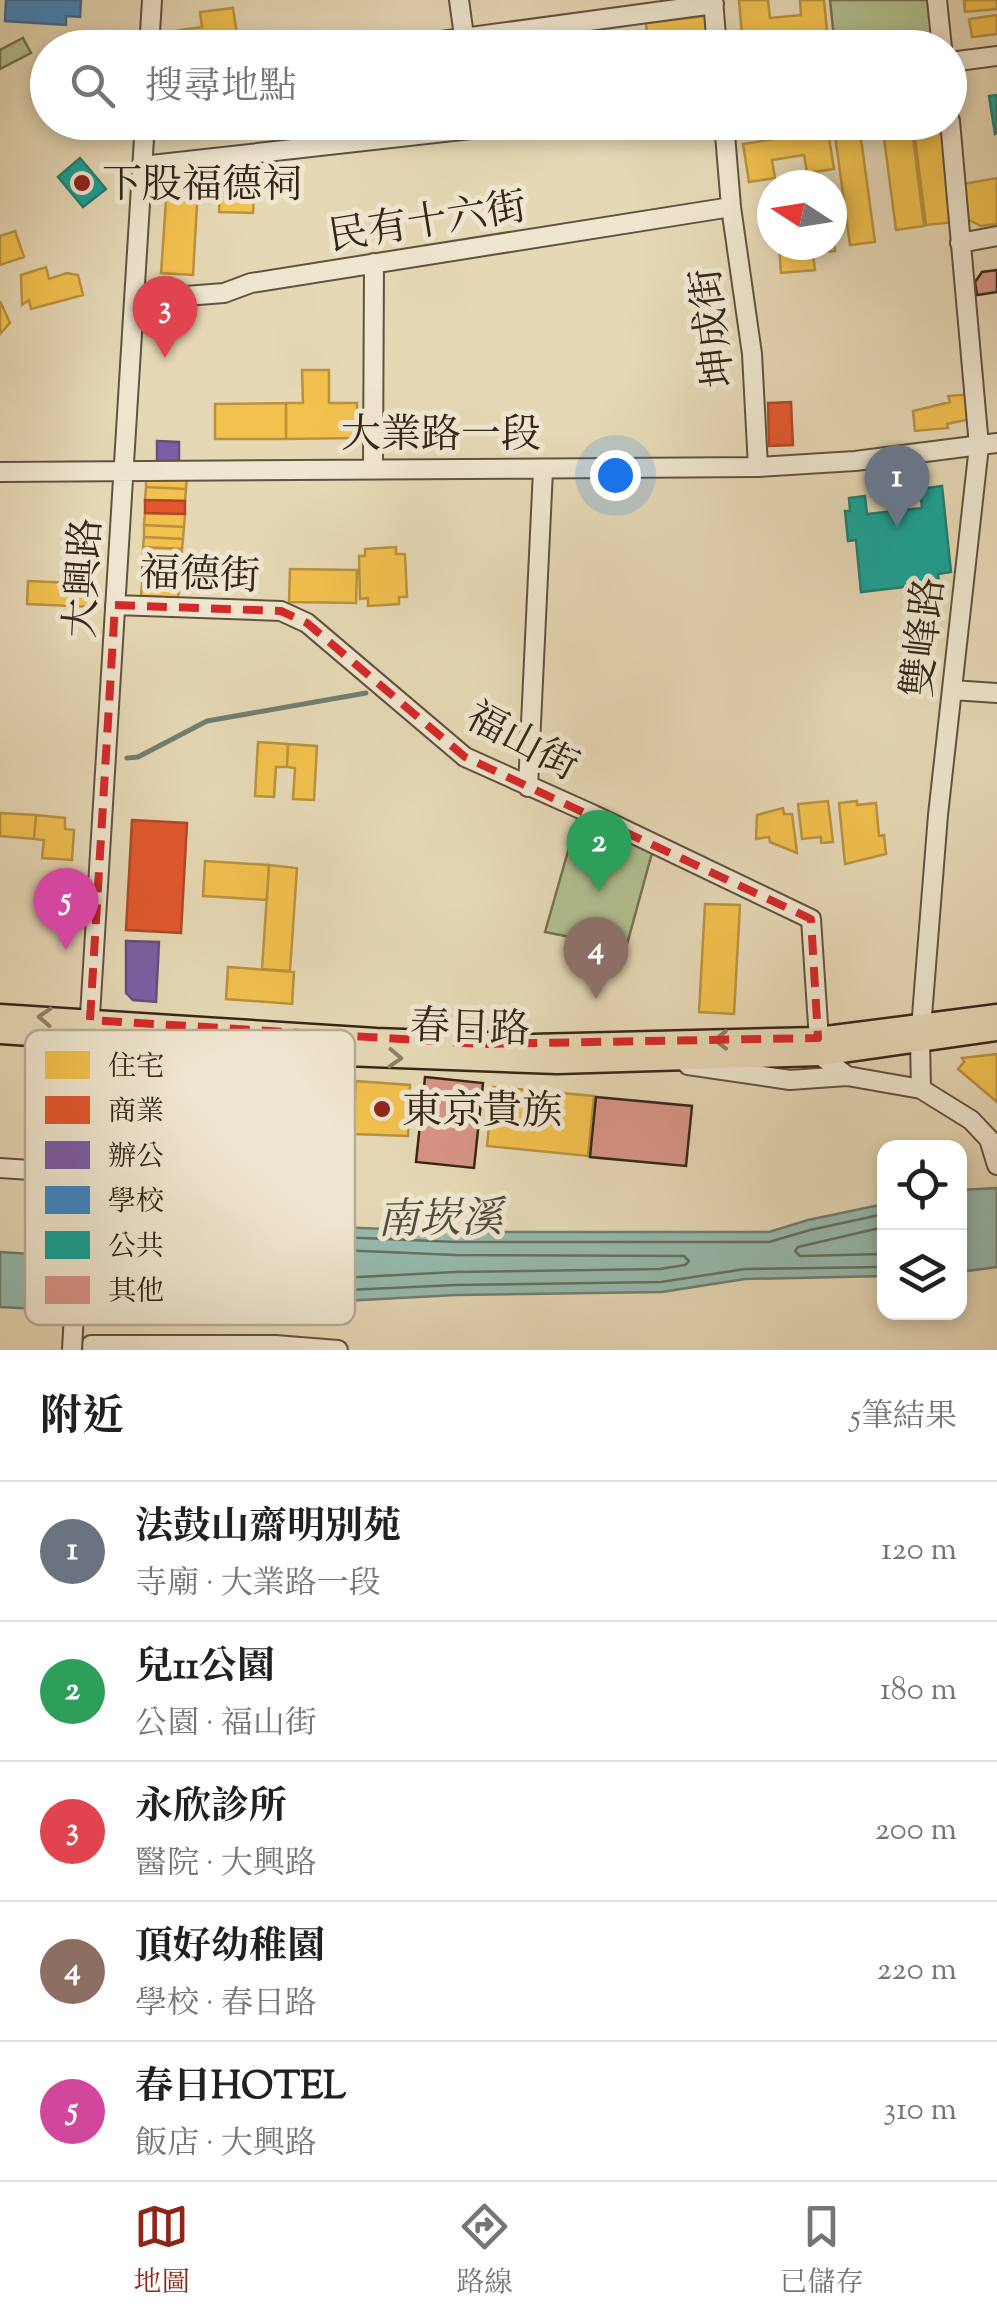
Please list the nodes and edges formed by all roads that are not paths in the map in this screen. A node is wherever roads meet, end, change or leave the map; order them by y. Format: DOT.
graph roads {
  1 [pos="152,0"];
  2 [pos="459,0"];
  3 [pos="937,0"];
  4 [pos="713,2"];
  5 [pos="150,30"];
  6 [pos="463,30"];
  7 [pos="508,30"];
  8 [pos="715,30"];
  9 [pos="940,30"];
  10 [pos="997,56"];
  11 [pos="967,60"];
  12 [pos="144,140"];
  13 [pos="374,140"];
  14 [pos="725,140"];
  15 [pos="952,140"];
  16 [pos="142,166"];
  17 [pos="731,207"];
  18 [pos="997,236"];
  19 [pos="960,243"];
  20 [pos="374,263"];
  21 [pos="134,300"];
  22 [pos="988,444"];
  23 [pos="758,466"];
  24 [pos="373,467"];
  25 [pos="124,470"];
  26 [pos="543,470"];
  27 [pos="0,472"];
  28 [pos="115,605"];
  29 [pos="282,612"];
  30 [pos="952,690"];
  31 [pos="997,693"];
  32 [pos="528,787"];
  33 [pos="0,1014"];
  34 [pos="997,1015"];
  35 [pos="89,1029"];
  36 [pos="67,1030"];
  37 [pos="101,1030"];
  38 [pos="115,1030"];
  39 [pos="997,1030"];
  40 [pos="25,1032"];
  41 [pos="0,1033"];
  42 [pos="920,1034"];
  43 [pos="355,1039"];
  44 [pos="819,1047"];
  45 [pos="355,1051"];
  46 [pos="652,1060"];
  47 [pos="846,1076"];
  48 [pos="921,1089"];
  49 [pos="997,1165"];
  50 [pos="0,1168"];
  51 [pos="25,1170"];
  52 [pos="82,1347"];
  53 [pos="338,1350"];
  1 -- 5 [label="street"];
  2 -- 6 [label="street"];
  3 -- 9 [label="street"];
  4 -- 7 [label="street"];
  4 -- 8 [label="street"];
  10 -- 11 [label="street"];
  12 -- 16 [label="street, 大興路"];
  13 -- 16 [label="street"];
  14 -- 17 [label="street, 坤成街"];
  15 -- 19 [label="street, 雙峰路"];
  16 -- 21 [label="street, 大興路"];
  17 -- 20 [label="street, 民有十六街"];
  17 -- 23 [label="street, 坤成街"];
  18 -- 19 [label="street"];
  19 -- 22 [label="street, 雙峰路"];
  20 -- 21 [label="street, 民有十六街"];
  20 -- 24 [label="street"];
  21 -- 25 [label="street, 大興路"];
  22 -- 23 [label="street, 大業路一段"];
  22 -- 30 [label="street, 雙峰路"];
  23 -- 26 [label="street, 大業路一段"];
  24 -- 25 [label="street, 大業路一段"];
  24 -- 26 [label="street, 大業路一段"];
  25 -- 27 [label="street, 大業路一段"];
  25 -- 28 [label="street, 大興路"];
  26 -- 32 [label="street"];
  28 -- 29 [label="street, 福德街"];
  28 -- 35 [label="street, 大興路"];
  29 -- 32 [label="street, 福山街"];
  30 -- 31 [label="street"];
  30 -- 42 [label="street, 雙峰路"];
  32 -- 44 [label="street, 福山街"];
  35 -- 33 [label="main road, 春日路, one-way"];
  34 -- 42 [label="main road, 春日路"];
  35 -- 36 [label="main road, 春日路"];
  35 -- 37 [label="main road, 春日路, one-way"];
  38 -- 35 [label="main road, 春日路, one-way"];
  39 -- 42 [label="main road, 春日路"];
  40 -- 41 [label="main road, 春日路"];
  42 -- 44 [label="main road, 春日路"];
  42 -- 48 [label="street, 雙峰路"];
  44 -- 43 [label="main road, 春日路, one-way"];
  44 -- 46 [label="main road, 春日路"];
  44 -- 47 [label="street"];
  45 -- 46 [label="main road, 春日路, one-way"];
  46 -- 47 [label="street"];
  47 -- 48 [label="street"];
  48 -- 49 [label="street"];
  50 -- 51 [label="street"];
  52 -- 53 [label="street"];
}
